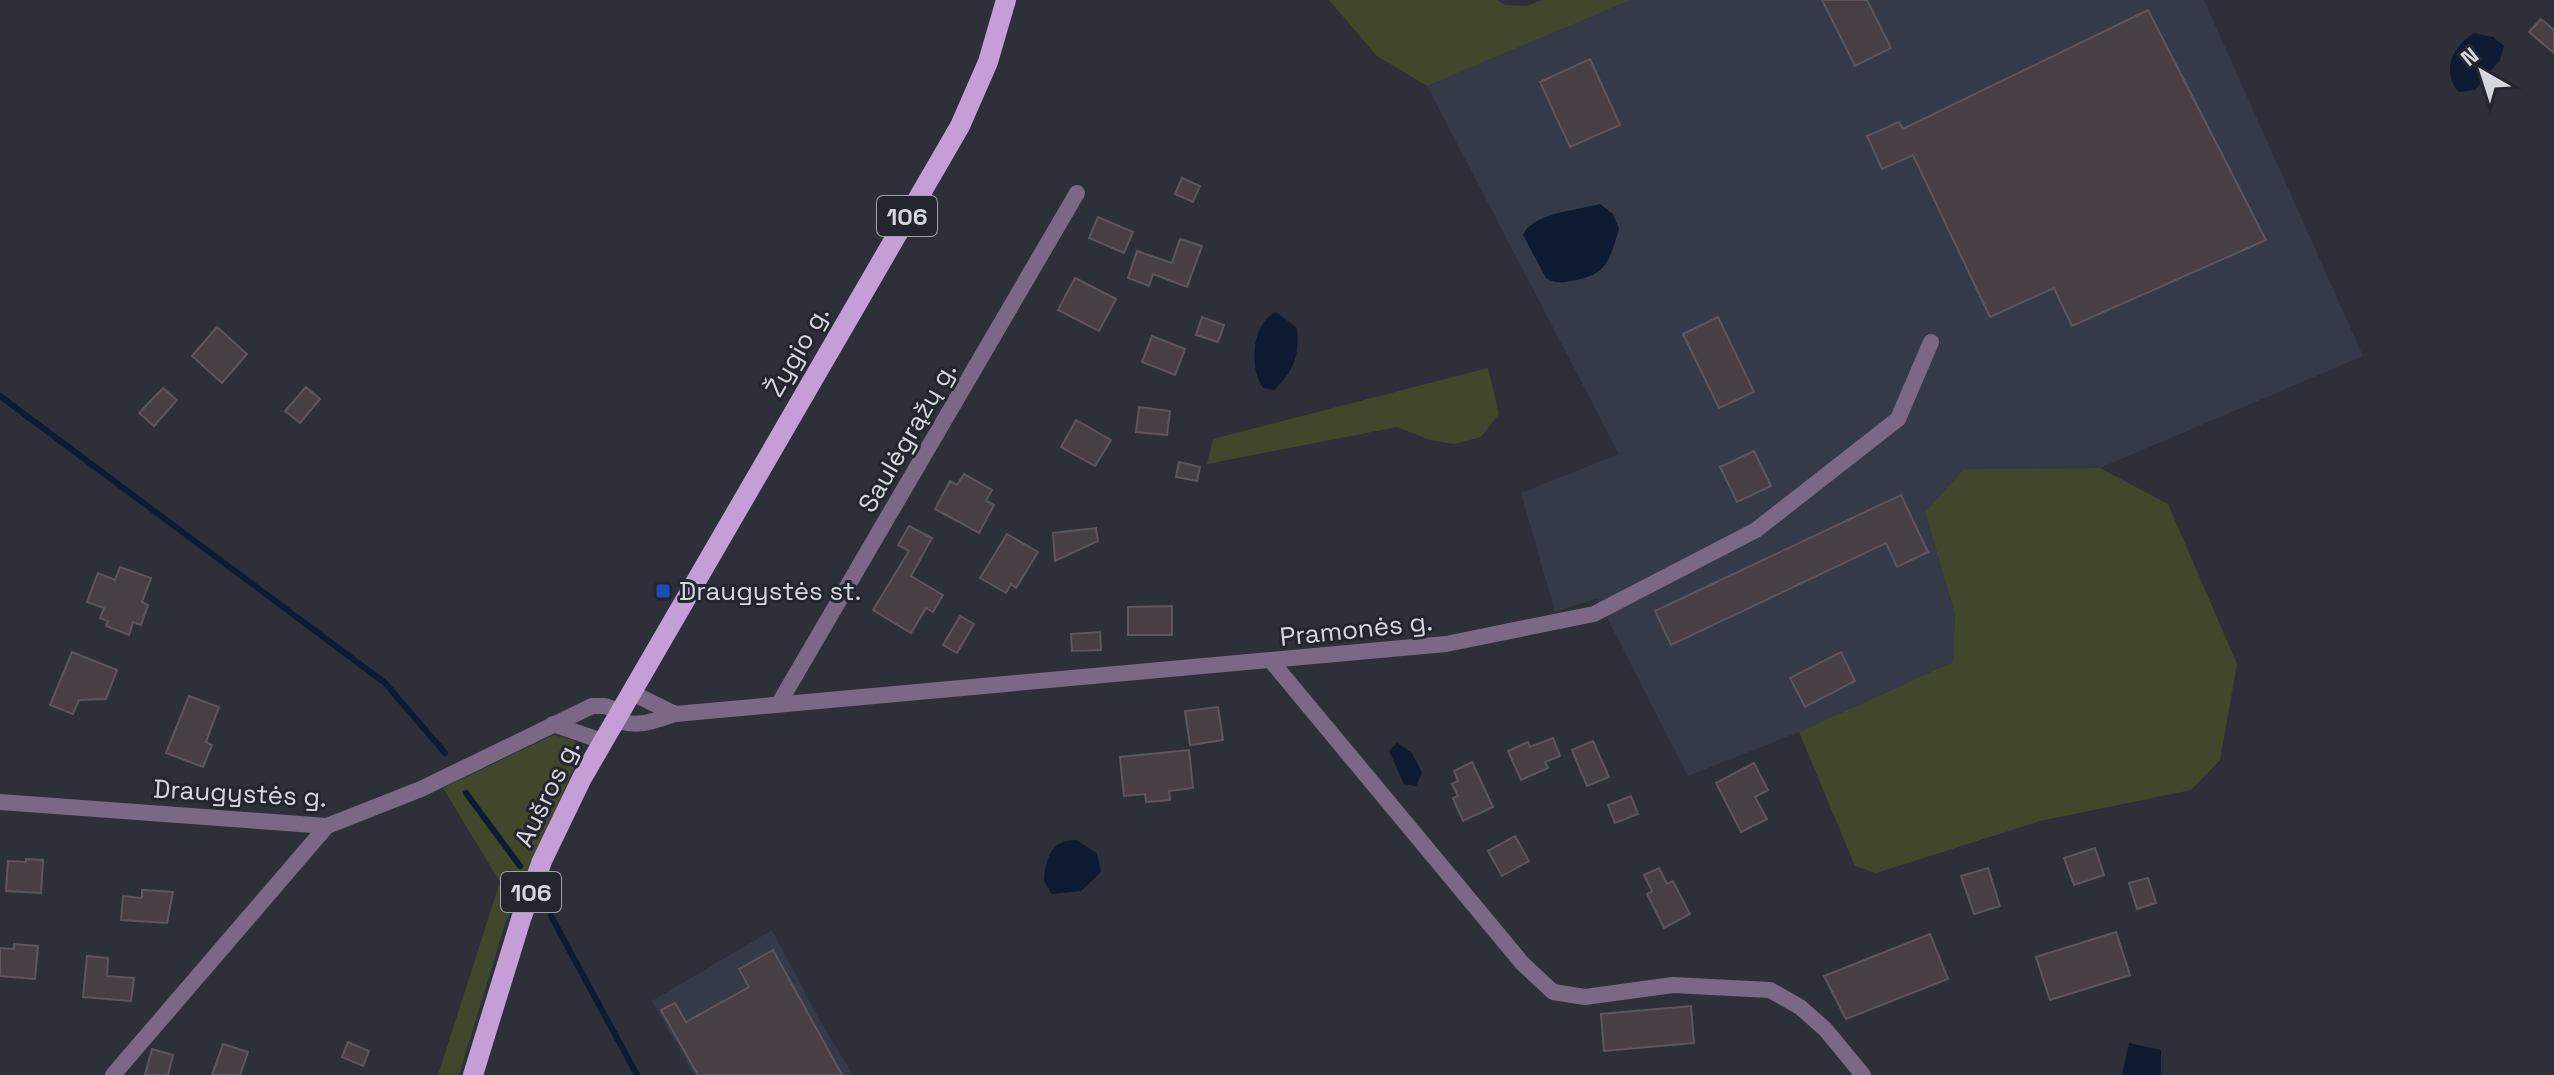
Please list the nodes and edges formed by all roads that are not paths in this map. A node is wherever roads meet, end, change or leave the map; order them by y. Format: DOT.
graph roads {
  1 [pos="1006,0"];
  2 [pos="1077,193"];
  3 [pos="1931,342"];
  4 [pos="1272,662"];
  5 [pos="630,692"];
  6 [pos="778,705"];
  7 [pos="675,714"];
  8 [pos="616,715"];
  9 [pos="553,724"];
  10 [pos="602,741"];
  11 [pos="0,802"];
  12 [pos="327,826"];
  13 [pos="113,1075"];
  14 [pos="473,1075"];
  15 [pos="1863,1075"];
  1 -- 5 [label="main road, Žygio g. / 106"];
  2 -- 6 [label="street, Saulėgrąžų g."];
  3 -- 4 [label="street, Pramonės g."];
  4 -- 6 [label="street, Pramonės g."];
  4 -- 15 [label="street"];
  5 -- 7 [label="street"];
  5 -- 8 [label="main road, Žygio g. / 106"];
  6 -- 7 [label="street, Pramonės g."];
  7 -- 8 [label="street, Pramonės g."];
  8 -- 9 [label="street, Draugystės g."];
  8 -- 10 [label="main road, Aušros g. / 106"];
  9 -- 10 [label="street"];
  9 -- 12 [label="street, Draugystės g."];
  10 -- 14 [label="main road, Aušros g. / 106"];
  11 -- 12 [label="street, Draugystės g."];
  12 -- 13 [label="street"];
}
